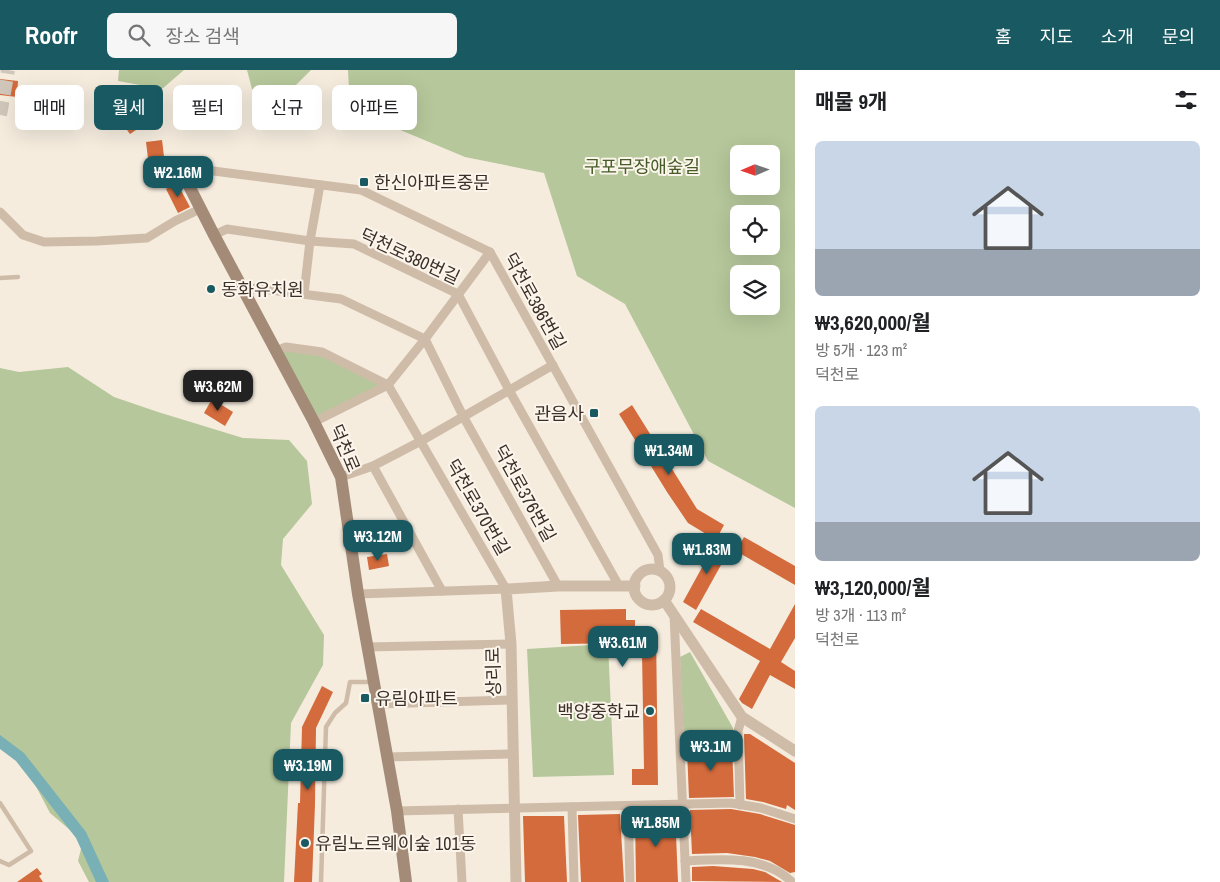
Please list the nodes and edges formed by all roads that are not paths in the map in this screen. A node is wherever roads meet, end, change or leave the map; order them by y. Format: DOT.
graph roads {
  1 [pos="184,176"];
  2 [pos="320,184"];
  3 [pos="200,209"];
  4 [pos="0,212"];
  5 [pos="214,235"];
  6 [pos="310,240"];
  7 [pos="490,252"];
  8 [pos="18,277"];
  9 [pos="0,278"];
  10 [pos="245,294"];
  11 [pos="304,294"];
  12 [pos="458,294"];
  13 [pos="425,339"];
  14 [pos="276,351"];
  15 [pos="553,365"];
  16 [pos="388,385"];
  17 [pos="509,390"];
  18 [pos="463,416"];
  19 [pos="314,422"];
  20 [pos="421,441"];
  21 [pos="373,466"];
  22 [pos="341,477"];
  23 [pos="660,570"];
  24 [pos="558,586"];
  25 [pos="619,586"];
  26 [pos="634,586"];
  27 [pos="506,589"];
  28 [pos="442,591"];
  29 [pos="358,594"];
  30 [pos="664,600"];
  31 [pos="674,614"];
  32 [pos="511,644"];
  33 [pos="368,647"];
  34 [pos="374,682"];
  35 [pos="512,700"];
  36 [pos="378,704"];
  37 [pos="742,717"];
  38 [pos="795,751"];
  39 [pos="512,754"];
  40 [pos="388,758"];
  41 [pos="0,803"];
  42 [pos="683,804"];
  43 [pos="740,805"];
  44 [pos="513,807"];
  45 [pos="572,807"];
  46 [pos="628,807"];
  47 [pos="458,809"];
  48 [pos="397,811"];
  49 [pos="795,819"];
  50 [pos="685,860"];
  51 [pos="0,861"];
  52 [pos="792,880"];
  53 [pos="321,882"];
  54 [pos="406,882"];
  55 [pos="462,882"];
  56 [pos="516,882"];
  57 [pos="574,882"];
  58 [pos="630,882"];
  59 [pos="686,882"];
  1 -- 2 [label="street, 덕천로386번길"];
  1 -- 3 [label="main road, 덕천로"];
  2 -- 6 [label="street"];
  2 -- 7 [label="street, 덕천로386번길"];
  3 -- 4 [label="street"];
  3 -- 5 [label="main road, 덕천로"];
  5 -- 6 [label="street, 덕천로380번길"];
  5 -- 10 [label="main road, 덕천로"];
  6 -- 11 [label="street"];
  6 -- 12 [label="street, 덕천로380번길"];
  7 -- 12 [label="street"];
  7 -- 15 [label="street, 덕천로386번길"];
  8 -- 9 [label="lane"];
  10 -- 11 [label="street"];
  10 -- 14 [label="main road, 덕천로"];
  11 -- 13 [label="street"];
  12 -- 13 [label="street"];
  12 -- 17 [label="street, 덕천로380번길"];
  13 -- 16 [label="street"];
  13 -- 18 [label="street, 덕천로376번길"];
  14 -- 16 [label="street"];
  14 -- 19 [label="main road, 덕천로"];
  15 -- 17 [label="street"];
  15 -- 23 [label="street, 덕천로386번길"];
  16 -- 19 [label="street"];
  16 -- 20 [label="street, 덕천로370번길"];
  17 -- 18 [label="street"];
  17 -- 25 [label="street, 덕천로380번길"];
  18 -- 20 [label="street"];
  18 -- 24 [label="street, 덕천로376번길"];
  19 -- 22 [label="main road, 덕천로"];
  20 -- 21 [label="street"];
  20 -- 27 [label="street, 덕천로370번길"];
  21 -- 22 [label="street"];
  21 -- 28 [label="street"];
  22 -- 29 [label="main road, 덕천로"];
  23 -- 26 [label="street"];
  23 -- 30 [label="street"];
  24 -- 25 [label="street"];
  24 -- 27 [label="street"];
  25 -- 26 [label="street"];
  26 -- 30 [label="street"];
  27 -- 28 [label="street"];
  27 -- 32 [label="street, 상리로"];
  28 -- 29 [label="street"];
  29 -- 33 [label="main road, 덕천로"];
  30 -- 31 [label="street"];
  31 -- 37 [label="street"];
  31 -- 42 [label="street"];
  32 -- 33 [label="street"];
  32 -- 35 [label="street, 상리로"];
  33 -- 34 [label="main road, 덕천로"];
  34 -- 36 [label="main road, 덕천로"];
  34 -- 53 [label="lane"];
  35 -- 36 [label="street"];
  35 -- 39 [label="street, 상리로"];
  36 -- 40 [label="main road, 덕천로"];
  37 -- 38 [label="street"];
  37 -- 43 [label="street"];
  39 -- 40 [label="street"];
  39 -- 44 [label="street, 상리로"];
  40 -- 48 [label="main road, 덕천로"];
  41 -- 51 [label="lane"];
  42 -- 43 [label="street"];
  42 -- 46 [label="street"];
  42 -- 50 [label="street"];
  43 -- 49 [label="street"];
  44 -- 45 [label="street"];
  44 -- 47 [label="street"];
  44 -- 56 [label="street, 상리로"];
  45 -- 46 [label="street"];
  45 -- 57 [label="street"];
  46 -- 58 [label="street"];
  47 -- 48 [label="street"];
  47 -- 55 [label="street"];
  48 -- 54 [label="main road, 덕천로"];
  50 -- 52 [label="street"];
  50 -- 59 [label="street"];
}
